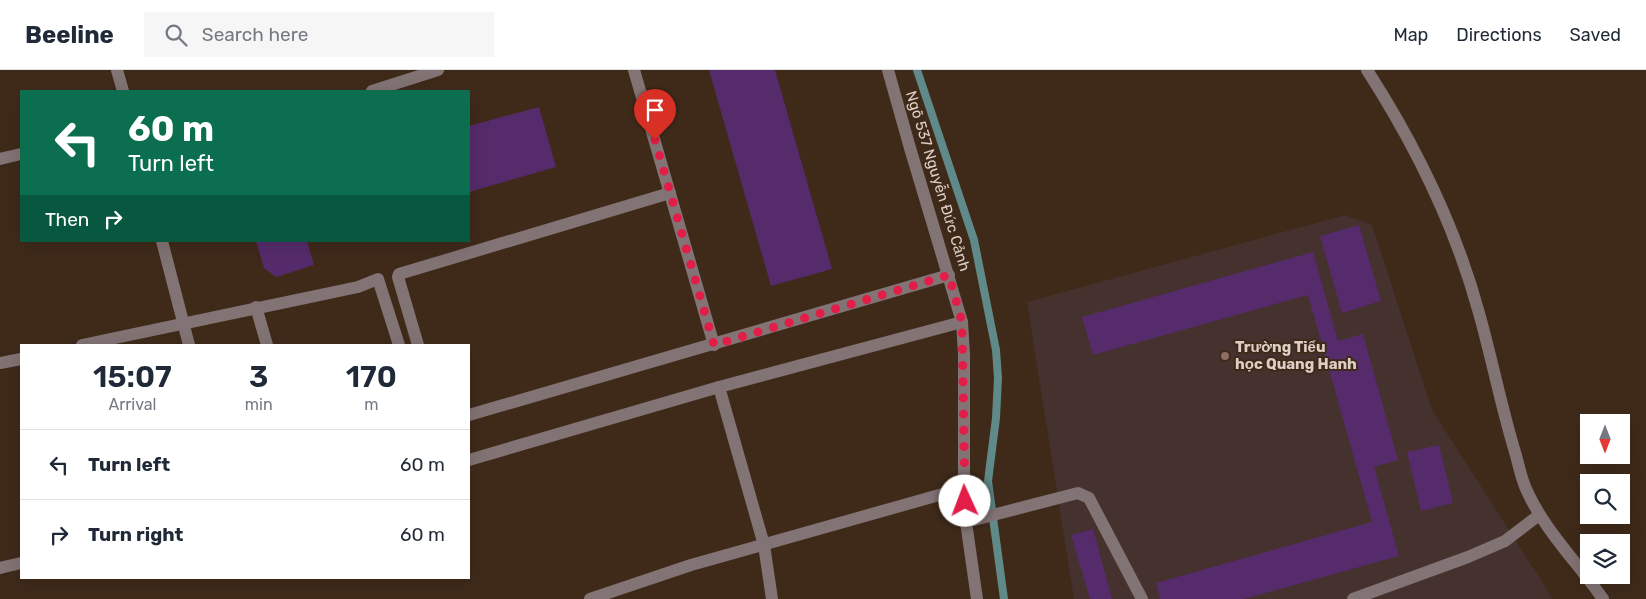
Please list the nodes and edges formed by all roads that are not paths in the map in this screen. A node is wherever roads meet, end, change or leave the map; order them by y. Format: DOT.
graph roads {
  1 [pos="117,70"];
  2 [pos="438,70"];
  3 [pos="634,70"];
  4 [pos="888,70"];
  5 [pos="1367,70"];
  6 [pos="123,90"];
  7 [pos="375,90"];
  8 [pos="20,154"];
  9 [pos="0,159"];
  10 [pos="670,193"];
  11 [pos="162,242"];
  12 [pos="949,275"];
  13 [pos="256,307"];
  14 [pos="962,322"];
  15 [pos="183,323"];
  16 [pos="87,344"];
  17 [pos="189,344"];
  18 [pos="267,344"];
  19 [pos="399,344"];
  20 [pos="418,344"];
  21 [pos="714,345"];
  22 [pos="20,359"];
  23 [pos="0,363"];
  24 [pos="718,387"];
  25 [pos="470,415"];
  26 [pos="470,460"];
  27 [pos="964,488"];
  28 [pos="1539,515"];
  29 [pos="966,522"];
  30 [pos="764,545"];
  31 [pos="20,563"];
  32 [pos="0,568"];
  33 [pos="590,599"];
  34 [pos="772,599"];
  35 [pos="977,599"];
  36 [pos="1142,599"];
  37 [pos="1354,599"];
  38 [pos="1603,599"];
  1 -- 6 [label="street"];
  2 -- 7 [label="street"];
  3 -- 10 [label="street"];
  4 -- 12 [label="street, Ngõ 537 Nguyễn Đức Cảnh"];
  5 -- 28 [label="street"];
  8 -- 9 [label="street"];
  10 -- 20 [label="street"];
  10 -- 21 [label="street"];
  11 -- 15 [label="street"];
  12 -- 14 [label="street, Ngõ 537 Nguyễn Đức Cảnh"];
  12 -- 21 [label="street"];
  13 -- 15 [label="street"];
  13 -- 18 [label="street"];
  13 -- 19 [label="street"];
  14 -- 24 [label="street"];
  14 -- 27 [label="street, Ngõ 537 Nguyễn Đức Cảnh"];
  15 -- 16 [label="street"];
  15 -- 17 [label="street"];
  21 -- 25 [label="street"];
  22 -- 23 [label="street"];
  24 -- 26 [label="street"];
  24 -- 30 [label="street"];
  27 -- 29 [label="street, Ngõ 537 Nguyễn Đức Cảnh"];
  27 -- 30 [label="street"];
  28 -- 37 [label="street"];
  28 -- 38 [label="street"];
  29 -- 35 [label="street, Ngõ 537 Nguyễn Đức Cảnh"];
  29 -- 36 [label="street"];
  30 -- 33 [label="street"];
  30 -- 34 [label="street"];
  31 -- 32 [label="street"];
}
